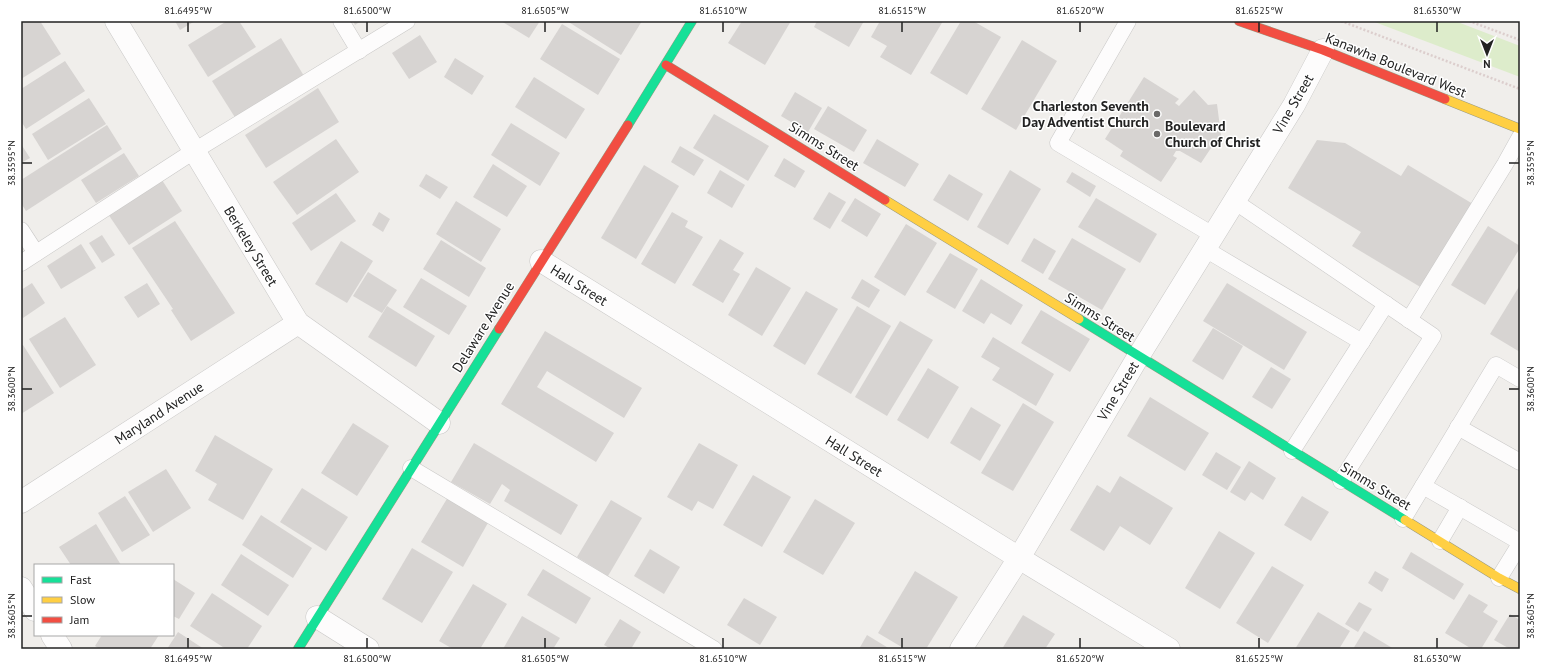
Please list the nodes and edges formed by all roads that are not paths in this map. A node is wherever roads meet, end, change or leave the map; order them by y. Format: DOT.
graph roads {
  1 [pos="116,21"];
  2 [pos="341,21"];
  3 [pos="407,21"];
  4 [pos="692,21"];
  5 [pos="1128,21"];
  6 [pos="1239,21"];
  7 [pos="1323,50"];
  8 [pos="359,51"];
  9 [pos="666,65"];
  10 [pos="1520,129"];
  11 [pos="1520,137"];
  12 [pos="194,151"];
  13 [pos="1234,202"];
  14 [pos="21,230"];
  15 [pos="1209,242"];
  16 [pos="36,253"];
  17 [pos="541,261"];
  18 [pos="21,263"];
  19 [pos="1386,304"];
  20 [pos="1409,320"];
  21 [pos="298,323"];
  22 [pos="1362,342"];
  23 [pos="1138,357"];
  24 [pos="1520,379"];
  25 [pos="439,423"];
  26 [pos="1458,427"];
  27 [pos="1292,451"];
  28 [pos="1520,462"];
  29 [pos="411,468"];
  30 [pos="1341,481"];
  31 [pos="1423,486"];
  32 [pos="21,502"];
  33 [pos="1460,507"];
  34 [pos="1403,519"];
  35 [pos="1440,541"];
  36 [pos="1520,543"];
  37 [pos="1019,558"];
  38 [pos="1499,578"];
  39 [pos="21,588"];
  40 [pos="1520,589"];
  41 [pos="34,608"];
  42 [pos="317,617"];
  43 [pos="53,636"];
  44 [pos="61,649"];
  45 [pos="298,649"];
  46 [pos="368,649"];
  47 [pos="714,649"];
  48 [pos="961,649"];
  49 [pos="1168,649"];
  1 -- 12 [label="street, Berkeley Street"];
  2 -- 8 [label="lane"];
  3 -- 8 [label="lane"];
  4 -- 9 [label="street, Delaware Avenue"];
  5 -- 15 [label="lane"];
  6 -- 7 [label="street, Kanawha Boulevard West"];
  7 -- 10 [label="street, Kanawha Boulevard West"];
  7 -- 13 [label="street, Vine Street"];
  8 -- 12 [label="lane"];
  9 -- 17 [label="street, Delaware Avenue"];
  9 -- 23 [label="street, Simms Street"];
  11 -- 20 [label="lane"];
  12 -- 16 [label="lane"];
  12 -- 21 [label="street, Berkeley Street"];
  13 -- 15 [label="street, Vine Street"];
  13 -- 19 [label="lane"];
  14 -- 16 [label="lane"];
  15 -- 22 [label="lane"];
  15 -- 23 [label="street, Vine Street"];
  16 -- 18 [label="lane"];
  17 -- 25 [label="street, Delaware Avenue"];
  17 -- 37 [label="street, Hall Street"];
  19 -- 20 [label="lane"];
  19 -- 22 [label="lane"];
  20 -- 30 [label="lane"];
  21 -- 25 [label="street, Berkeley Street"];
  21 -- 32 [label="street, Maryland Avenue"];
  22 -- 27 [label="lane"];
  23 -- 27 [label="street, Simms Street"];
  23 -- 37 [label="street, Vine Street"];
  24 -- 26 [label="lane"];
  25 -- 29 [label="street, Delaware Avenue"];
  26 -- 28 [label="lane"];
  26 -- 31 [label="lane"];
  27 -- 30 [label="street, Simms Street"];
  29 -- 42 [label="street, Delaware Avenue"];
  29 -- 47 [label="lane"];
  30 -- 34 [label="street, Simms Street"];
  31 -- 33 [label="lane"];
  31 -- 34 [label="lane"];
  33 -- 35 [label="lane"];
  33 -- 36 [label="lane"];
  34 -- 35 [label="street, Simms Street"];
  35 -- 38 [label="street, Simms Street"];
  36 -- 38 [label="lane"];
  37 -- 48 [label="street, Vine Street"];
  37 -- 49 [label="street, Hall Street"];
  38 -- 40 [label="street, Simms Street"];
  39 -- 41 [label="street"];
  42 -- 45 [label="street, Delaware Avenue"];
  42 -- 46 [label="street"];
  43 -- 44 [label="street"];
}
